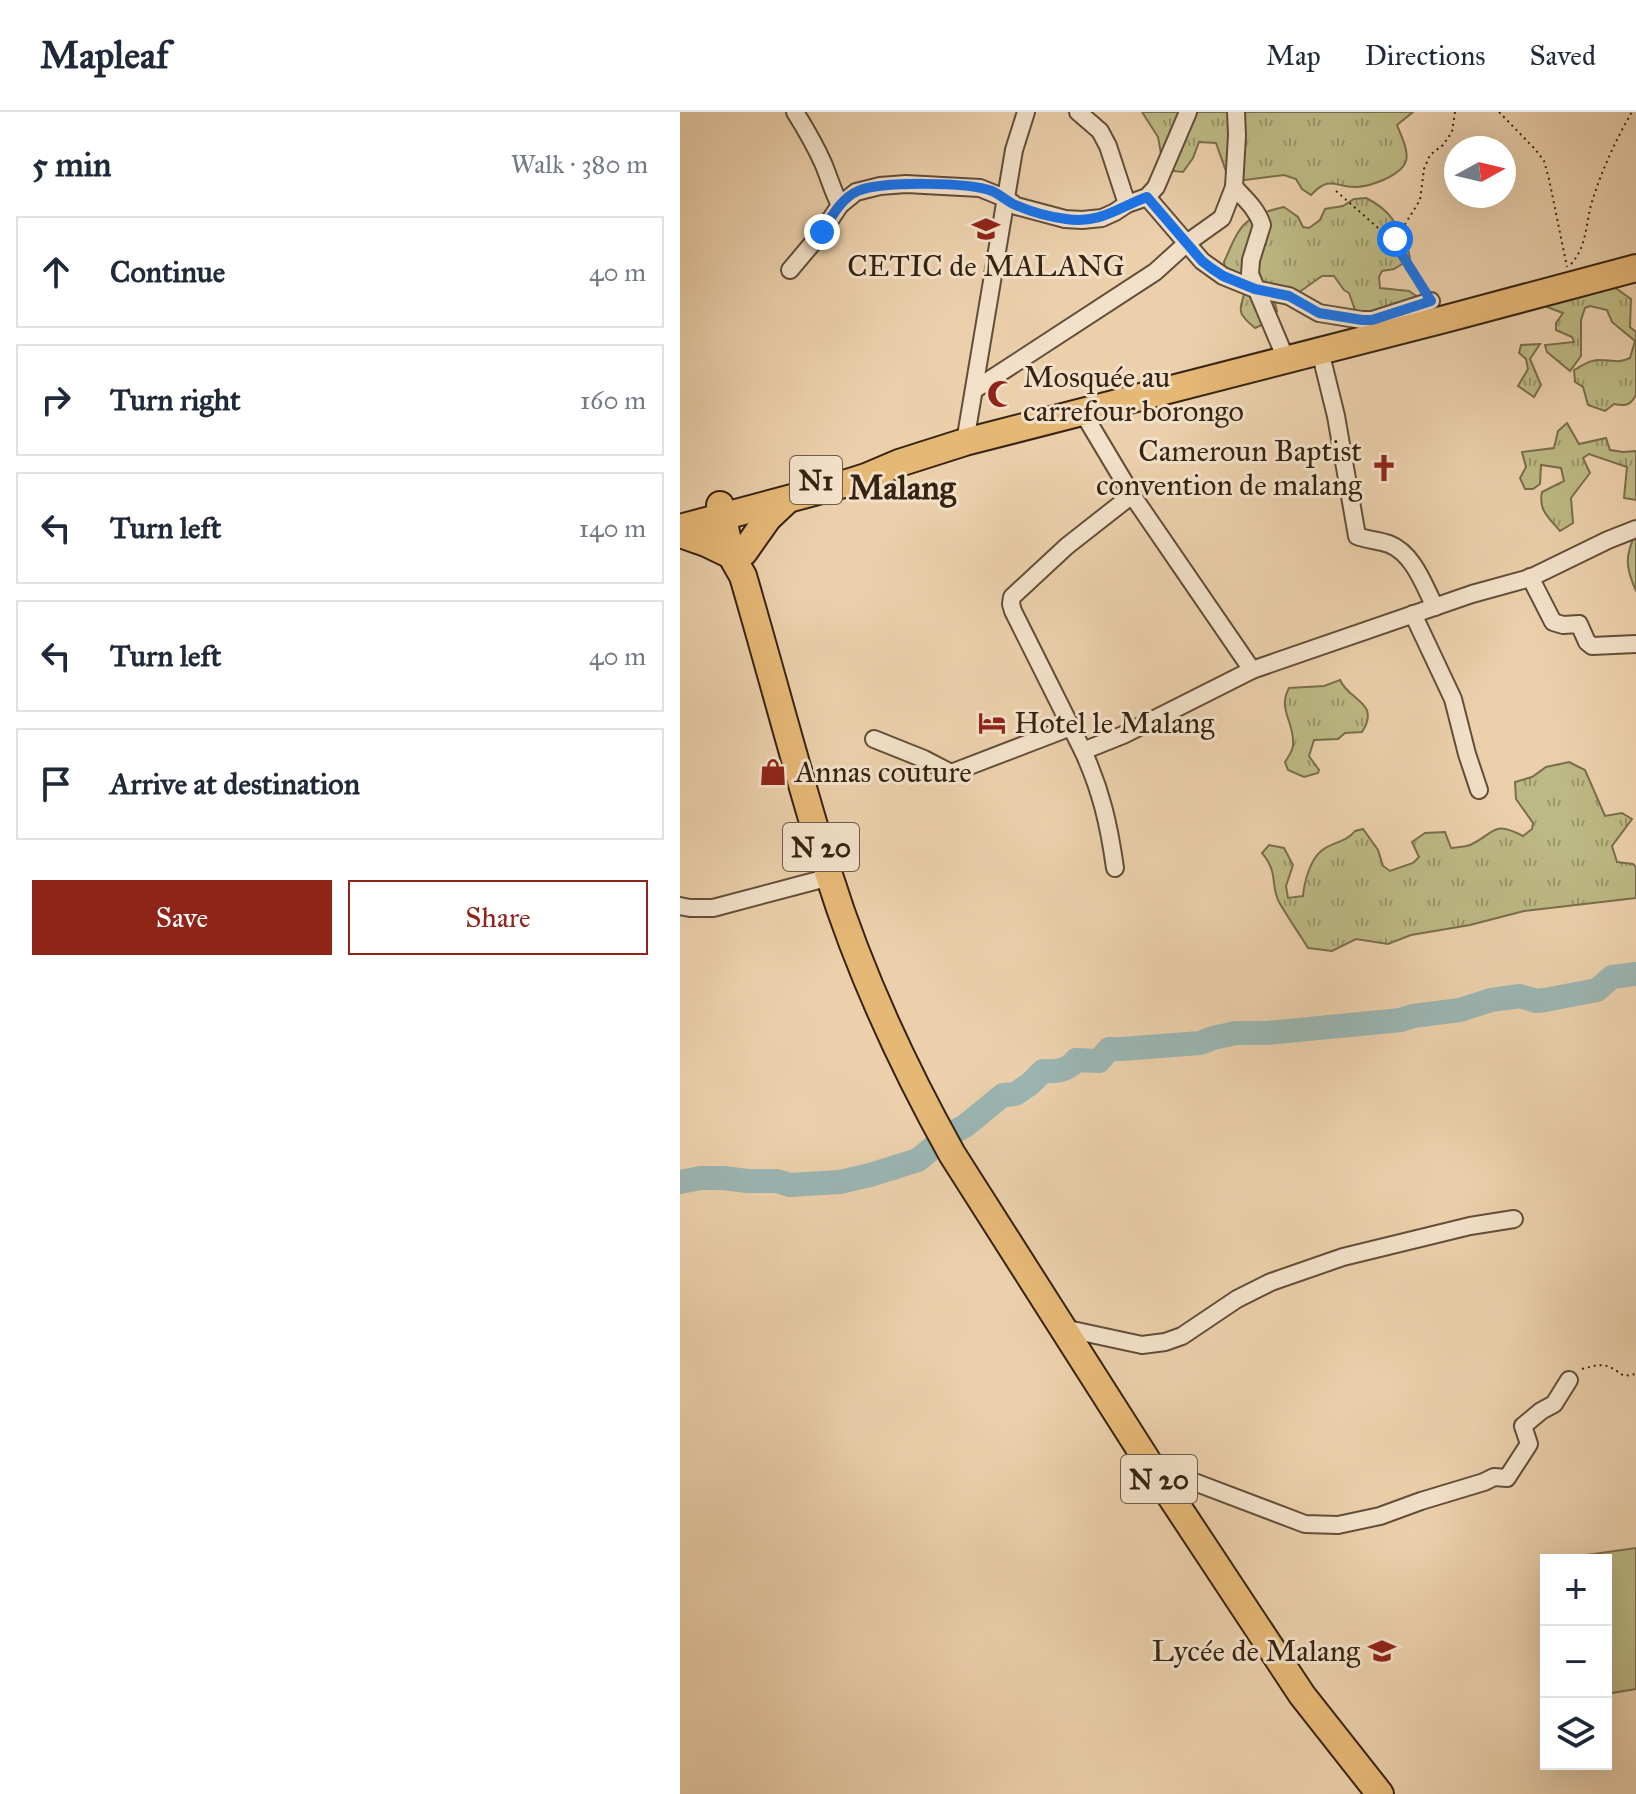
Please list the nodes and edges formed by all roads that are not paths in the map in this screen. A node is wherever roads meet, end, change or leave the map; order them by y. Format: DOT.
graph roads {
  1 [pos="795,112"];
  2 [pos="1026,112"];
  3 [pos="1078,112"];
  4 [pos="1188,112"];
  5 [pos="1236,112"];
  6 [pos="1234,187"];
  7 [pos="1147,197"];
  8 [pos="1007,199"];
  9 [pos="1127,204"];
  10 [pos="840,205"];
  11 [pos="1187,243"];
  12 [pos="1636,268"];
  13 [pos="790,270"];
  14 [pos="1255,289"];
  15 [pos="1431,301"];
  16 [pos="1320,351"];
  17 [pos="1286,359"];
  18 [pos="974,390"];
  19 [pos="1083,413"];
  20 [pos="965,442"];
  21 [pos="899,463"];
  22 [pos="1132,495"];
  23 [pos="787,500"];
  24 [pos="729,509"];
  25 [pos="680,515"];
  26 [pos="1636,529"];
  27 [pos="680,531"];
  28 [pos="740,561"];
  29 [pos="1530,577"];
  30 [pos="1435,607"];
  31 [pos="1413,614"];
  32 [pos="1636,644"];
  33 [pos="1252,670"];
  34 [pos="1071,727"];
  35 [pos="874,739"];
  36 [pos="1083,751"];
  37 [pos="1479,790"];
  38 [pos="1115,868"];
  39 [pos="830,877"];
  40 [pos="680,906"];
  41 [pos="1514,1219"];
  42 [pos="1063,1328"];
  43 [pos="1569,1380"];
  44 [pos="1150,1465"];
  45 [pos="1380,1794"];
  1 -- 10 [label="street"];
  2 -- 8 [label="street"];
  3 -- 9 [label="street"];
  4 -- 7 [label="street"];
  5 -- 6 [label="street"];
  6 -- 11 [label="street"];
  6 -- 14 [label="street"];
  7 -- 9 [label="street"];
  7 -- 11 [label="street"];
  8 -- 9 [label="street"];
  8 -- 10 [label="street"];
  8 -- 18 [label="street"];
  10 -- 13 [label="street"];
  11 -- 14 [label="street"];
  11 -- 18 [label="street"];
  12 -- 16 [label="highway, N1"];
  14 -- 15 [label="street"];
  14 -- 17 [label="street"];
  16 -- 17 [label="highway, N1"];
  16 -- 30 [label="street"];
  17 -- 19 [label="highway, N1"];
  18 -- 20 [label="street"];
  19 -- 20 [label="highway, N1"];
  19 -- 22 [label="street"];
  20 -- 21 [label="highway, N1"];
  21 -- 23 [label="highway, N1"];
  21 -- 24 [label="highway, N1"];
  22 -- 33 [label="street"];
  22 -- 34 [label="street"];
  23 -- 24 [label="highway, N1"];
  23 -- 28 [label="highway"];
  24 -- 25 [label="highway, N1"];
  24 -- 27 [label="highway, N1"];
  24 -- 28 [label="highway, N 20"];
  26 -- 29 [label="street"];
  27 -- 28 [label="highway"];
  28 -- 39 [label="highway, N 20"];
  29 -- 30 [label="street"];
  29 -- 32 [label="street"];
  30 -- 31 [label="street"];
  31 -- 33 [label="street"];
  31 -- 37 [label="street"];
  33 -- 36 [label="street"];
  34 -- 35 [label="street"];
  34 -- 36 [label="street"];
  36 -- 38 [label="street"];
  39 -- 40 [label="street"];
  39 -- 42 [label="highway, N 20"];
  41 -- 42 [label="street"];
  42 -- 44 [label="highway, N 20"];
  43 -- 44 [label="street"];
  44 -- 45 [label="highway, N 20"];
}
